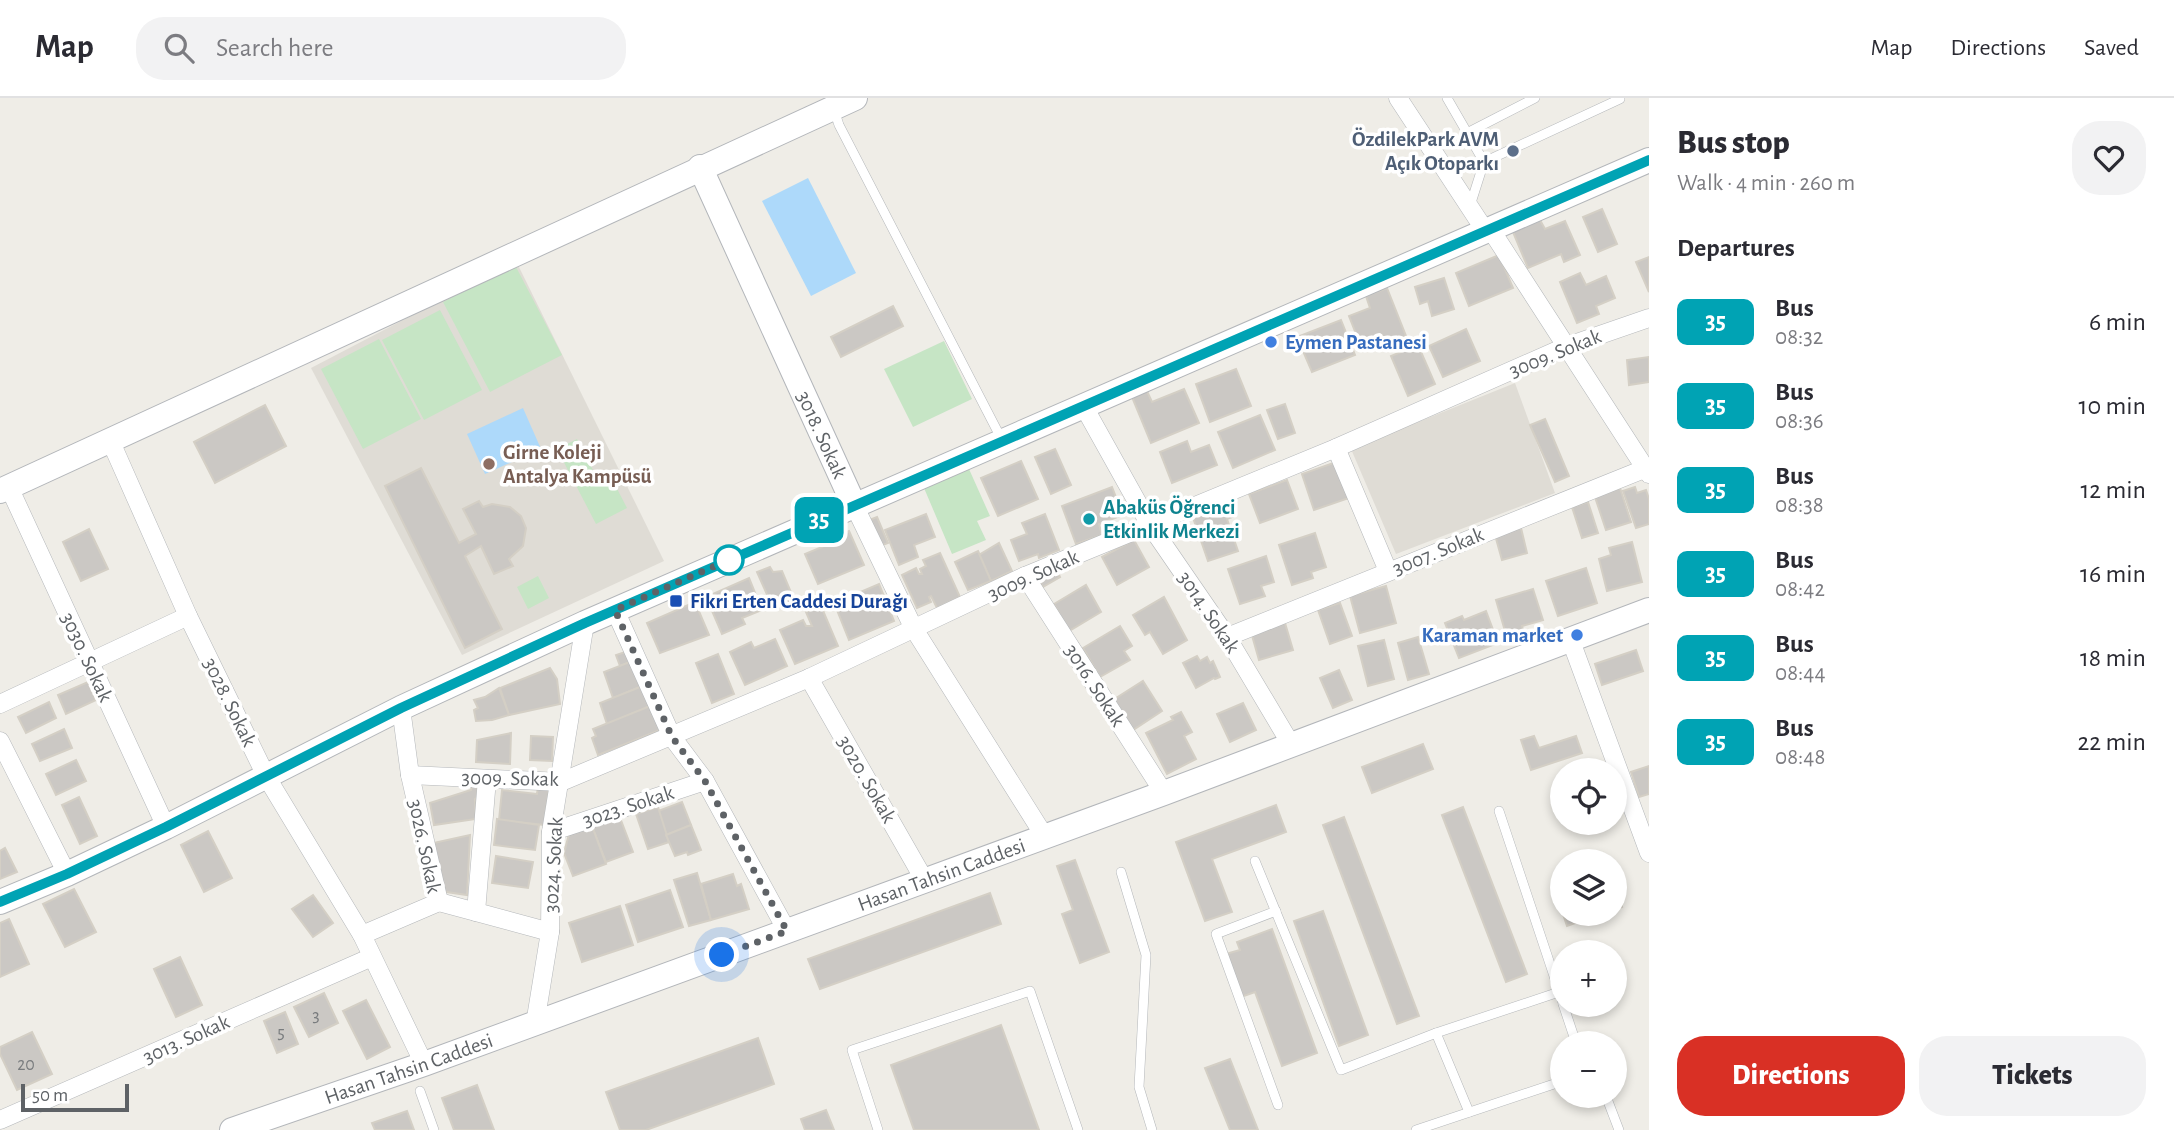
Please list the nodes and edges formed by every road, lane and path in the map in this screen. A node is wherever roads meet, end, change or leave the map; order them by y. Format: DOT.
graph roads {
  1 [pos="1398,98"];
  2 [pos="1447,98"];
  3 [pos="1535,98"];
  4 [pos="1619,98"];
  5 [pos="839,101"];
  6 [pos="1467,133"];
  7 [pos="1649,160"];
  8 [pos="1484,162"];
  9 [pos="700,167"];
  10 [pos="1470,207"];
  11 [pos="1489,231"];
  12 [pos="1649,318"];
  13 [pos="1565,347"];
  14 [pos="1083,405"];
  15 [pos="1002,440"];
  16 [pos="111,442"];
  17 [pos="1336,448"];
  18 [pos="1648,470"];
  19 [pos="5,489"];
  20 [pos="854,505"];
  21 [pos="1150,525"];
  22 [pos="1388,571"];
  23 [pos="1025,576"];
  24 [pos="615,610"];
  25 [pos="1649,610"];
  26 [pos="188,616"];
  27 [pos="585,623"];
  28 [pos="914,629"];
  29 [pos="1227,637"];
  30 [pos="1571,641"];
  31 [pos="90,663"];
  32 [pos="809,677"];
  33 [pos="0,704"];
  34 [pos="401,708"];
  35 [pos="672,737"];
  36 [pos="0,741"];
  37 [pos="1292,746"];
  38 [pos="410,775"];
  39 [pos="266,776"];
  40 [pos="486,779"];
  41 [pos="705,781"];
  42 [pos="561,782"];
  43 [pos="1164,793"];
  44 [pos="1642,809"];
  45 [pos="1499,811"];
  46 [pos="166,827"];
  47 [pos="551,832"];
  48 [pos="1045,837"];
  49 [pos="1649,853"];
  50 [pos="1255,861"];
  51 [pos="1121,872"];
  52 [pos="67,874"];
  53 [pos="925,881"];
  54 [pos="0,902"];
  55 [pos="439,902"];
  56 [pos="1276,911"];
  57 [pos="476,912"];
  58 [pos="787,931"];
  59 [pos="550,932"];
  60 [pos="362,935"];
  61 [pos="372,957"];
  62 [pos="1550,965"];
  63 [pos="1550,995"];
  64 [pos="535,1024"];
  65 [pos="1436,1033"];
  66 [pos="424,1064"];
  67 [pos="1550,1086"];
  68 [pos="420,1091"];
  69 [pos="1278,1105"];
  70 [pos="1611,1108"];
  71 [pos="1469,1112"];
  72 [pos="0,1121"];
  73 [pos="232,1130"];
  74 [pos="434,1130"];
  75 [pos="878,1130"];
  76 [pos="1077,1130"];
  77 [pos="1152,1130"];
  78 [pos="1416,1130"];
  79 [pos="1619,1130"];
  1 -- 10 [label="street"];
  2 -- 6 [label="lane"];
  3 -- 6 [label="lane"];
  4 -- 8 [label="lane"];
  5 -- 9 [label="street"];
  5 -- 15 [label="lane"];
  6 -- 8 [label="lane"];
  7 -- 11 [label="street"];
  8 -- 10 [label="lane"];
  9 -- 16 [label="street"];
  9 -- 20 [label="street, 3018. Sokak"];
  10 -- 11 [label="street"];
  11 -- 13 [label="street"];
  11 -- 14 [label="street"];
  12 -- 13 [label="street, 3009. Sokak"];
  13 -- 17 [label="street, 3009. Sokak"];
  13 -- 18 [label="street"];
  14 -- 15 [label="street"];
  14 -- 21 [label="street, 3014. Sokak"];
  15 -- 20 [label="street"];
  16 -- 19 [label="street"];
  16 -- 26 [label="street, 3028. Sokak"];
  17 -- 21 [label="street, 3009. Sokak"];
  17 -- 22 [label="street"];
  18 -- 22 [label="street, 3007. Sokak"];
  19 -- 31 [label="street, 3030. Sokak"];
  20 -- 24 [label="street"];
  20 -- 28 [label="street, 3018. Sokak"];
  21 -- 23 [label="street, 3009. Sokak"];
  21 -- 29 [label="street, 3014. Sokak"];
  22 -- 29 [label="street, 3007. Sokak"];
  23 -- 28 [label="street, 3009. Sokak"];
  23 -- 43 [label="street, 3016. Sokak"];
  24 -- 27 [label="street"];
  24 -- 35 [label="street"];
  25 -- 30 [label="street, Hasan Tahsin Caddesi"];
  26 -- 31 [label="street"];
  26 -- 39 [label="street, 3028. Sokak"];
  27 -- 34 [label="street"];
  27 -- 42 [label="street, 3024. Sokak"];
  28 -- 32 [label="street, 3009. Sokak"];
  28 -- 48 [label="street, 3018. Sokak"];
  29 -- 37 [label="street, 3014. Sokak"];
  30 -- 37 [label="street, Hasan Tahsin Caddesi"];
  30 -- 44 [label="street"];
  31 -- 33 [label="street"];
  31 -- 46 [label="street, 3030. Sokak"];
  32 -- 35 [label="street, 3009. Sokak"];
  32 -- 53 [label="street, 3020. Sokak"];
  34 -- 38 [label="street, 3026. Sokak"];
  34 -- 39 [label="street"];
  35 -- 41 [label="street"];
  35 -- 42 [label="street, 3009. Sokak"];
  36 -- 52 [label="street"];
  37 -- 43 [label="street, Hasan Tahsin Caddesi"];
  38 -- 40 [label="street, 3009. Sokak"];
  38 -- 55 [label="street, 3026. Sokak"];
  39 -- 46 [label="street"];
  39 -- 60 [label="street, 3028. Sokak"];
  40 -- 42 [label="street, 3009. Sokak"];
  40 -- 57 [label="street"];
  41 -- 47 [label="street, 3023. Sokak"];
  41 -- 58 [label="street"];
  42 -- 47 [label="street, 3024. Sokak"];
  43 -- 48 [label="street, Hasan Tahsin Caddesi"];
  44 -- 49 [label="street"];
  45 -- 62 [label="lane"];
  46 -- 52 [label="street"];
  47 -- 59 [label="street, 3024. Sokak"];
  48 -- 53 [label="street, Hasan Tahsin Caddesi"];
  50 -- 56 [label="lane"];
  51 -- 77 [label="lane"];
  52 -- 54 [label="street"];
  53 -- 58 [label="street, Hasan Tahsin Caddesi"];
  55 -- 57 [label="street"];
  55 -- 60 [label="street, 3026. Sokak"];
  56 -- 65 [label="lane"];
  56 -- 69 [label="lane"];
  57 -- 59 [label="street"];
  58 -- 64 [label="street, Hasan Tahsin Caddesi"];
  59 -- 64 [label="street, 3024. Sokak"];
  60 -- 61 [label="street, 3028. Sokak"];
  61 -- 66 [label="street, 3028. Sokak"];
  61 -- 72 [label="street, 3013. Sokak"];
  63 -- 65 [label="lane"];
  64 -- 66 [label="street, Hasan Tahsin Caddesi"];
  65 -- 71 [label="lane"];
  66 -- 73 [label="street, Hasan Tahsin Caddesi"];
  67 -- 71 [label="lane"];
  68 -- 74 [label="lane"];
  70 -- 79 [label="lane"];
  71 -- 78 [label="lane"];
  75 -- 76 [label="lane"];
}
